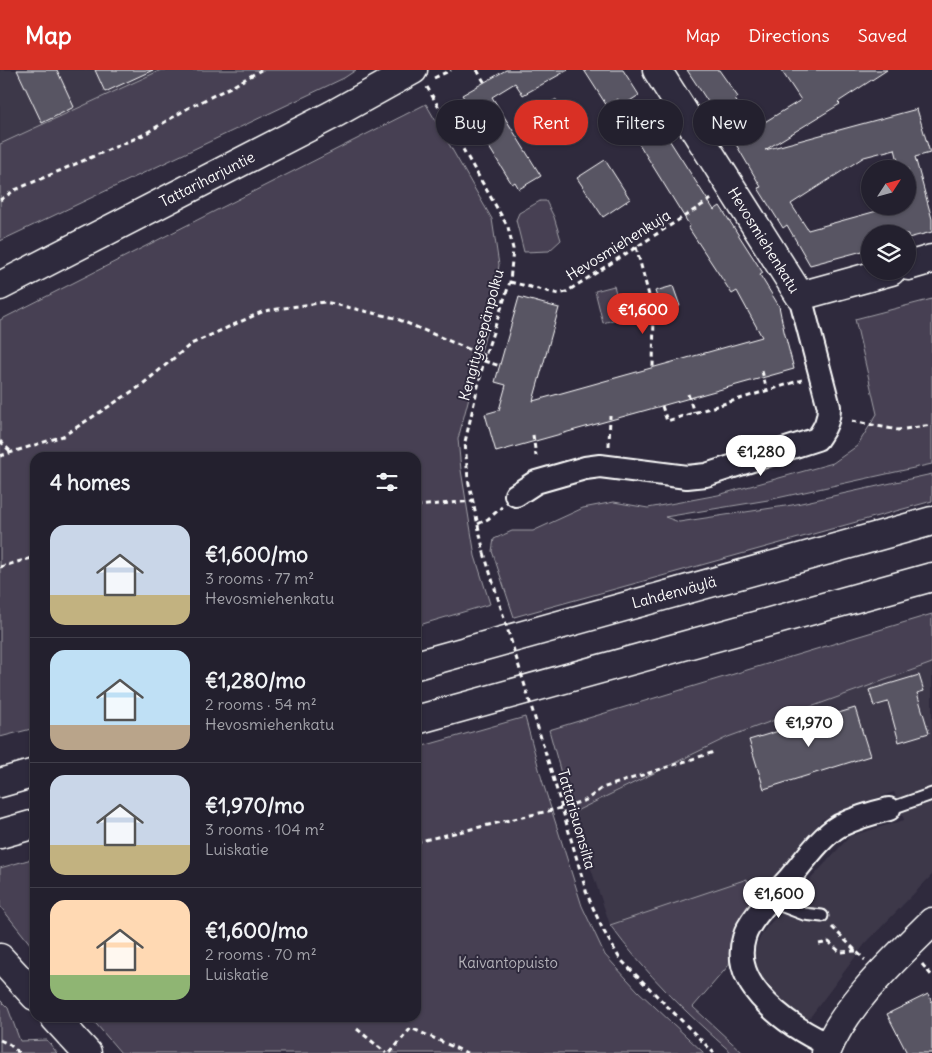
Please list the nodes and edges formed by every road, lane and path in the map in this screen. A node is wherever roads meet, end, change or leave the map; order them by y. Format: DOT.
graph roads {
  1 [pos="261,70"];
  2 [pos="477,70"];
  3 [pos="657,70"];
  4 [pos="419,76"];
  5 [pos="485,82"];
  6 [pos="730,186"];
  7 [pos="0,200"];
  8 [pos="636,247"];
  9 [pos="932,260"];
  10 [pos="916,264"];
  11 [pos="861,279"];
  12 [pos="510,282"];
  13 [pos="0,286"];
  14 [pos="800,296"];
  15 [pos="485,356"];
  16 [pos="484,361"];
  17 [pos="500,366"];
  18 [pos="653,367"];
  19 [pos="762,371"];
  20 [pos="803,380"];
  21 [pos="767,391"];
  22 [pos="688,394"];
  23 [pos="662,406"];
  24 [pos="694,413"];
  25 [pos="610,416"];
  26 [pos="852,421"];
  27 [pos="932,425"];
  28 [pos="533,435"];
  29 [pos="0,441"];
  30 [pos="609,446"];
  31 [pos="11,452"];
  32 [pos="0,456"];
  33 [pos="536,456"];
  34 [pos="516,495"];
  35 [pos="473,501"];
  36 [pos="421,506"];
  37 [pos="932,521"];
  38 [pos="478,524"];
  39 [pos="484,553"];
  40 [pos="30,558"];
  41 [pos="0,567"];
  42 [pos="932,577"];
  43 [pos="421,664"];
  44 [pos="421,719"];
  45 [pos="714,752"];
  46 [pos="30,775"];
  47 [pos="0,784"];
  48 [pos="932,794"];
  49 [pos="561,808"];
  50 [pos="889,809"];
  51 [pos="30,825"];
  52 [pos="0,834"];
  53 [pos="421,841"];
  54 [pos="770,901"];
  55 [pos="822,916"];
  56 [pos="932,922"];
  57 [pos="841,937"];
  58 [pos="819,944"];
  59 [pos="856,950"];
  60 [pos="865,960"];
  61 [pos="5,963"];
  62 [pos="30,990"];
  63 [pos="58,1022"];
  64 [pos="357,1029"];
  65 [pos="0,1040"];
  66 [pos="827,1049"];
  67 [pos="390,1052"];
  68 [pos="460,1052"];
  69 [pos="19,1053"];
  70 [pos="86,1053"];
  71 [pos="386,1053"];
  72 [pos="467,1053"];
  73 [pos="714,1053"];
  1 -- 7 [label="path"];
  2 -- 5 [label="path"];
  3 -- 6 [label="main road, Hevosmiehenkatu"];
  4 -- 12 [label="path, Kengityssepänpolku"];
  4 -- 13 [label="main road, Tattariharjuntie"];
  6 -- 8 [label="path, Hevosmiehenkuja"];
  6 -- 14 [label="main road, Hevosmiehenkatu"];
  8 -- 12 [label="path, Hevosmiehenkuja"];
  8 -- 18 [label="path"];
  9 -- 10 [label="main road"];
  11 -- 14 [label="main road"];
  12 -- 15 [label="path, Kengityssepänpolku"];
  14 -- 34 [label="street, Hevosmiehenkatu"];
  15 -- 16 [label="path, Kengityssepänpolku"];
  15 -- 31 [label="path"];
  16 -- 17 [label="path"];
  16 -- 35 [label="path, Kengityssepänpolku"];
  19 -- 21 [label="path"];
  20 -- 21 [label="path"];
  21 -- 24 [label="path"];
  22 -- 24 [label="path"];
  23 -- 24 [label="path"];
  25 -- 30 [label="path"];
  26 -- 27 [label="path"];
  28 -- 33 [label="path"];
  29 -- 31 [label="path"];
  31 -- 32 [label="path"];
  34 -- 38 [label="path"];
  35 -- 36 [label="path"];
  35 -- 38 [label="path, Kengityssepänpolku"];
  37 -- 43 [label="main road, Lahdenväylä"];
  38 -- 39 [label="path, Kengityssepänpolku"];
  39 -- 49 [label="path, Tattarisuonsilta, bridge"];
  40 -- 41 [label="path"];
  42 -- 44 [label="main road"];
  45 -- 49 [label="path"];
  46 -- 47 [label="main road"];
  48 -- 50 [label="lane"];
  49 -- 53 [label="path"];
  49 -- 73 [label="path, Tattarisuonsilta"];
  50 -- 54 [label="street"];
  51 -- 52 [label="main road"];
  54 -- 55 [label="lane"];
  54 -- 66 [label="street"];
  56 -- 66 [label="main road"];
  57 -- 59 [label="path"];
  58 -- 59 [label="path"];
  59 -- 60 [label="path"];
  61 -- 62 [label="main road"];
  63 -- 70 [label="main road"];
  64 -- 71 [label="path"];
  65 -- 69 [label="path"];
  67 -- 68 [label="path"];
  68 -- 72 [label="path"];
}
